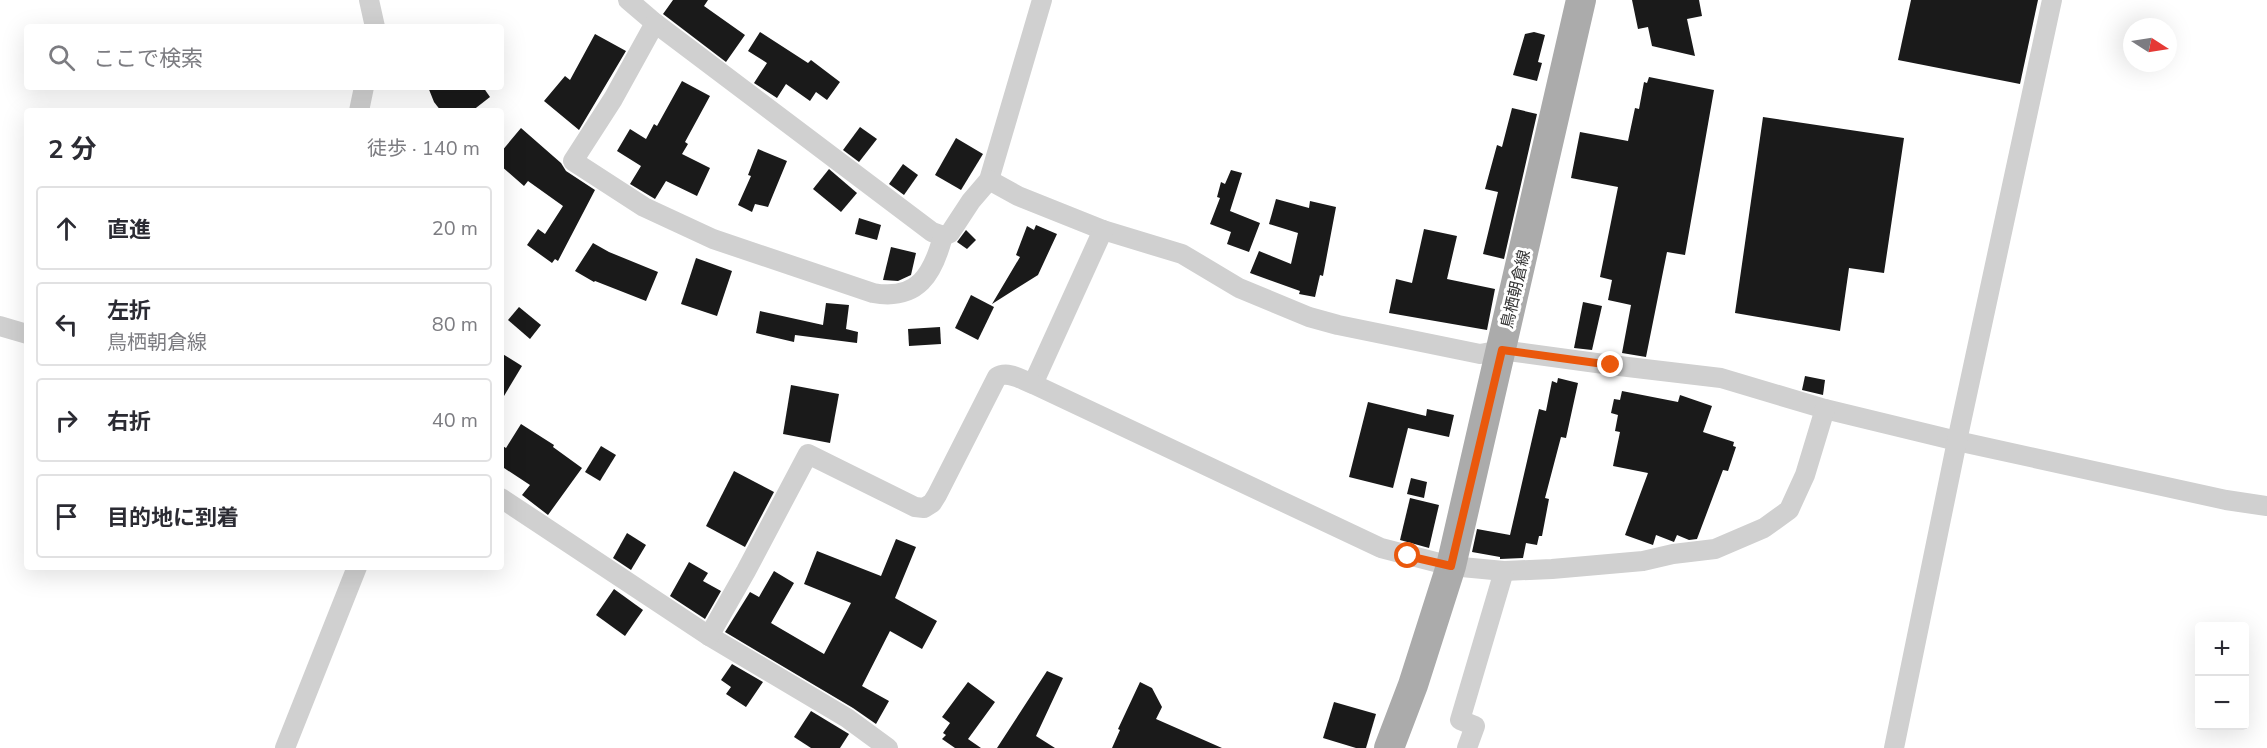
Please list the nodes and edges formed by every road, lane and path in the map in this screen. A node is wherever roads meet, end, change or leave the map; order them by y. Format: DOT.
graph roads {
  1 [pos="369,0"];
  2 [pos="627,0"];
  3 [pos="1042,0"];
  4 [pos="1581,0"];
  5 [pos="2052,0"];
  6 [pos="655,23"];
  7 [pos="374,24"];
  8 [pos="363,90"];
  9 [pos="360,108"];
  10 [pos="989,180"];
  11 [pos="1103,230"];
  12 [pos="943,236"];
  13 [pos="0,326"];
  14 [pos="24,333"];
  15 [pos="1502,350"];
  16 [pos="1033,384"];
  17 [pos="1825,409"];
  18 [pos="1957,441"];
  19 [pos="504,500"];
  20 [pos="2267,506"];
  21 [pos="1451,566"];
  22 [pos="356,570"];
  23 [pos="1504,571"];
  24 [pos="709,636"];
  25 [pos="885,747"];
  26 [pos="285,748"];
  27 [pos="1389,748"];
  28 [pos="1467,748"];
  29 [pos="1893,748"];
  1 -- 7 [label="street"];
  2 -- 6 [label="street"];
  3 -- 10 [label="street"];
  4 -- 15 [label="main road, 鳥栖朝倉線"];
  5 -- 18 [label="street"];
  6 -- 12 [label="street"];
  6 -- 12 [label="street"];
  8 -- 9 [label="street"];
  10 -- 11 [label="street"];
  10 -- 12 [label="street"];
  11 -- 15 [label="street"];
  11 -- 16 [label="street"];
  13 -- 14 [label="street"];
  15 -- 17 [label="street"];
  15 -- 21 [label="main road, 鳥栖朝倉線"];
  16 -- 21 [label="street"];
  16 -- 24 [label="street"];
  17 -- 18 [label="street"];
  17 -- 23 [label="street"];
  18 -- 20 [label="street"];
  18 -- 29 [label="street"];
  19 -- 24 [label="street"];
  21 -- 23 [label="street"];
  21 -- 27 [label="main road, 鳥栖朝倉線"];
  22 -- 26 [label="street"];
  23 -- 28 [label="street"];
  24 -- 25 [label="street"];
}
